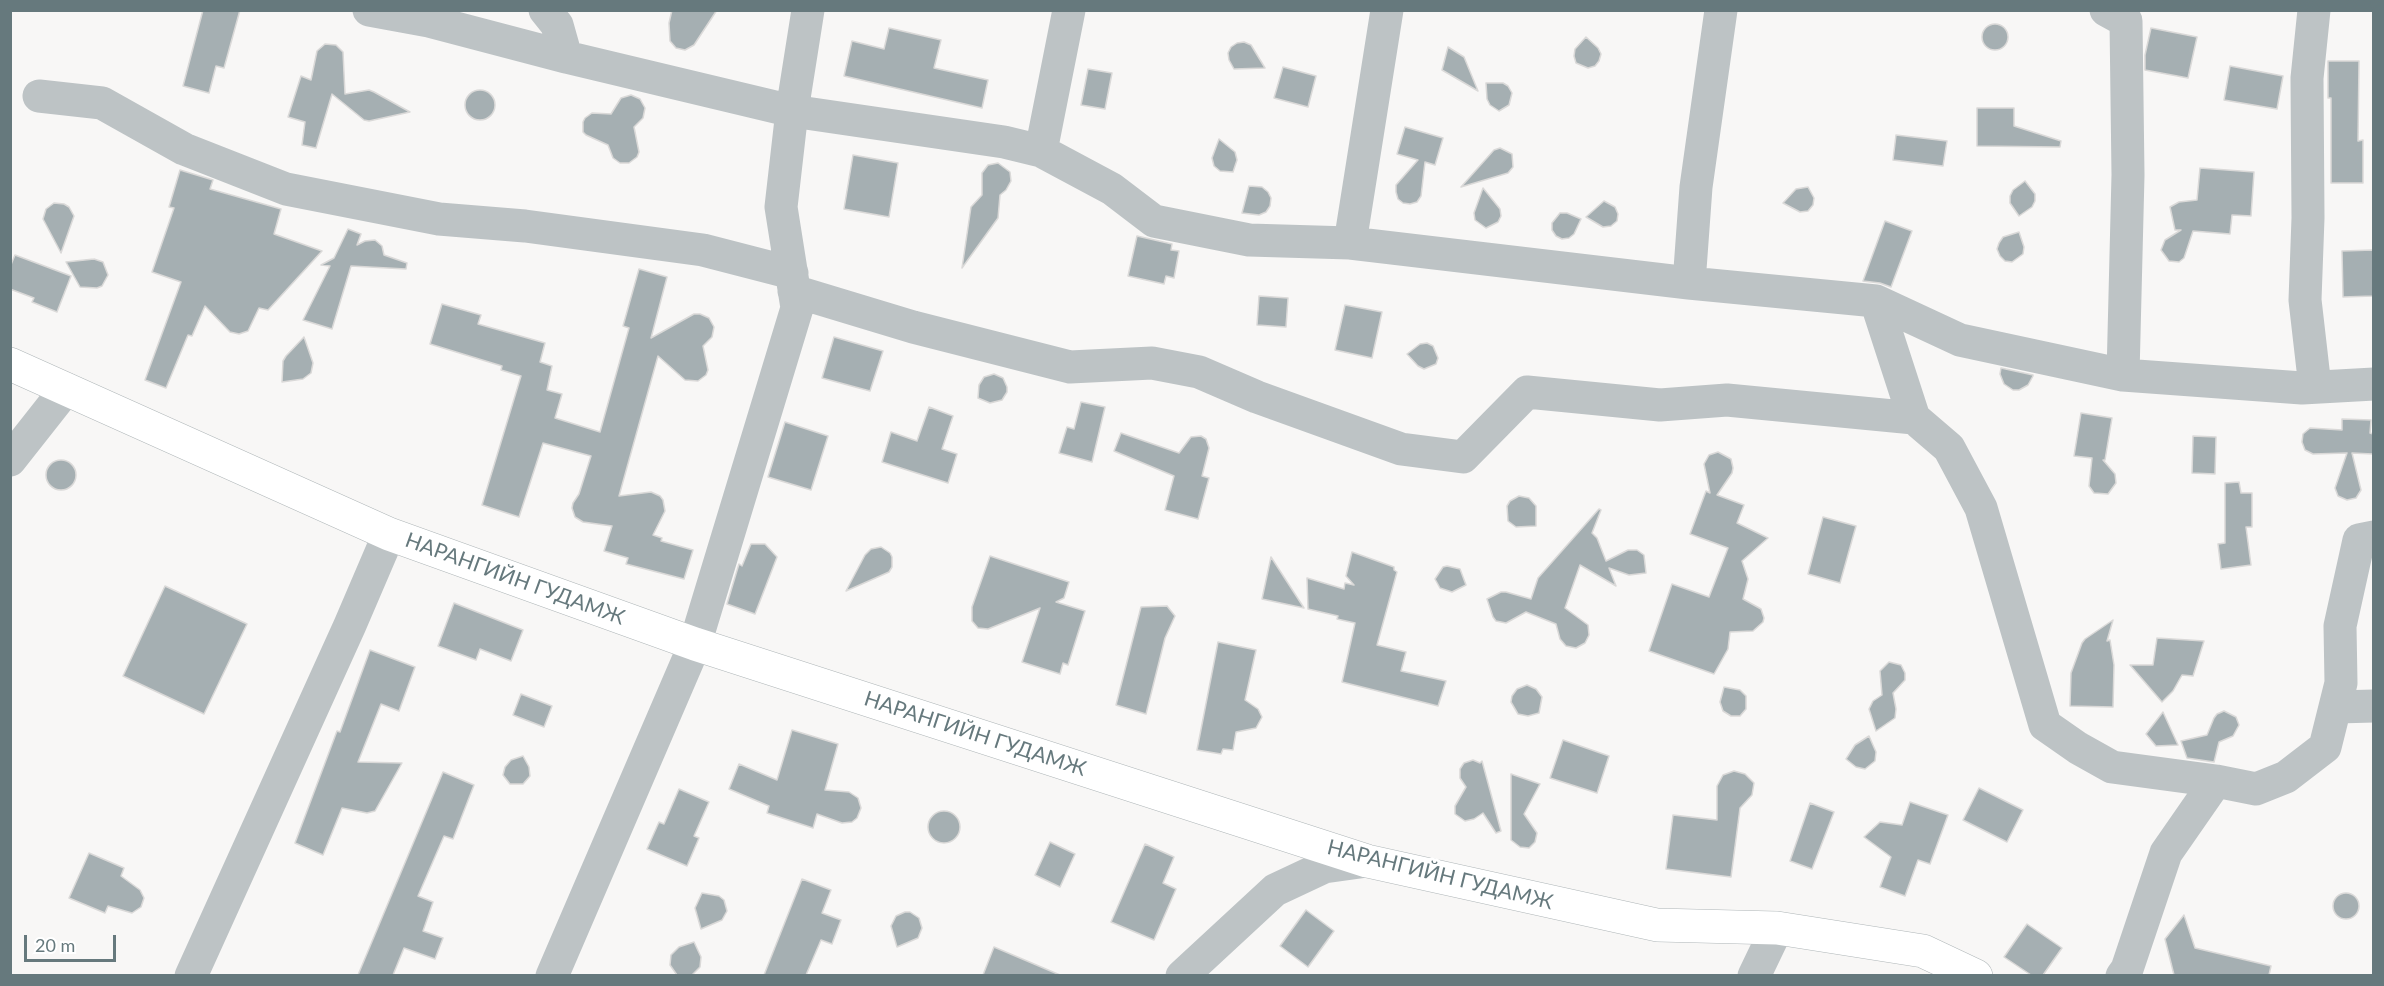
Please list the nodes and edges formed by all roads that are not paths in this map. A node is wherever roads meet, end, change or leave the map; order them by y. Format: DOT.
graph roads {
  1 [pos="369,10"];
  2 [pos="546,10"];
  3 [pos="808,10"];
  4 [pos="1069,10"];
  5 [pos="1387,10"];
  6 [pos="1721,10"];
  7 [pos="2314,10"];
  8 [pos="2120,14"];
  9 [pos="566,57"];
  10 [pos="39,96"];
  11 [pos="792,111"];
  12 [pos="1041,151"];
  13 [pos="1350,243"];
  14 [pos="793,282"];
  15 [pos="1689,283"];
  16 [pos="1876,301"];
  17 [pos="10,364"];
  18 [pos="2123,375"];
  19 [pos="2373,384"];
  20 [pos="2315,387"];
  21 [pos="66,389"];
  22 [pos="1914,418"];
  23 [pos="10,460"];
  24 [pos="389,534"];
  25 [pos="2373,537"];
  26 [pos="695,644"];
  27 [pos="2373,706"];
  28 [pos="2337,707"];
  29 [pos="2216,781"];
  30 [pos="1367,861"];
  31 [pos="1777,928"];
  32 [pos="191,975"];
  33 [pos="552,975"];
  34 [pos="1182,975"];
  35 [pos="1754,975"];
  36 [pos="1976,975"];
  37 [pos="2122,975"];
  1 -- 9 [label="street"];
  2 -- 9 [label="street"];
  3 -- 11 [label="street"];
  4 -- 12 [label="street"];
  5 -- 13 [label="street"];
  6 -- 15 [label="street"];
  7 -- 20 [label="street"];
  8 -- 18 [label="street"];
  9 -- 11 [label="street"];
  10 -- 14 [label="street"];
  11 -- 12 [label="street"];
  11 -- 14 [label="street"];
  12 -- 13 [label="street"];
  13 -- 15 [label="street"];
  14 -- 22 [label="street"];
  14 -- 26 [label="street"];
  15 -- 16 [label="street"];
  16 -- 18 [label="street"];
  16 -- 22 [label="street"];
  17 -- 21 [label="main road, НАРАНГИЙН ГУДАМЖ"];
  18 -- 20 [label="street"];
  19 -- 20 [label="street"];
  21 -- 23 [label="street"];
  21 -- 24 [label="main road, НАРАНГИЙН ГУДАМЖ"];
  22 -- 29 [label="street"];
  24 -- 26 [label="main road, НАРАНГИЙН ГУДАМЖ"];
  24 -- 32 [label="street"];
  25 -- 28 [label="street"];
  26 -- 30 [label="main road, НАРАНГИЙН ГУДАМЖ"];
  26 -- 33 [label="street"];
  27 -- 28 [label="street"];
  28 -- 29 [label="street"];
  29 -- 37 [label="street"];
  30 -- 31 [label="main road, НАРАНГИЙН ГУДАМЖ"];
  30 -- 34 [label="street"];
  31 -- 35 [label="street"];
  31 -- 36 [label="main road, НАРАНГИЙН ГУДАМЖ"];
}
